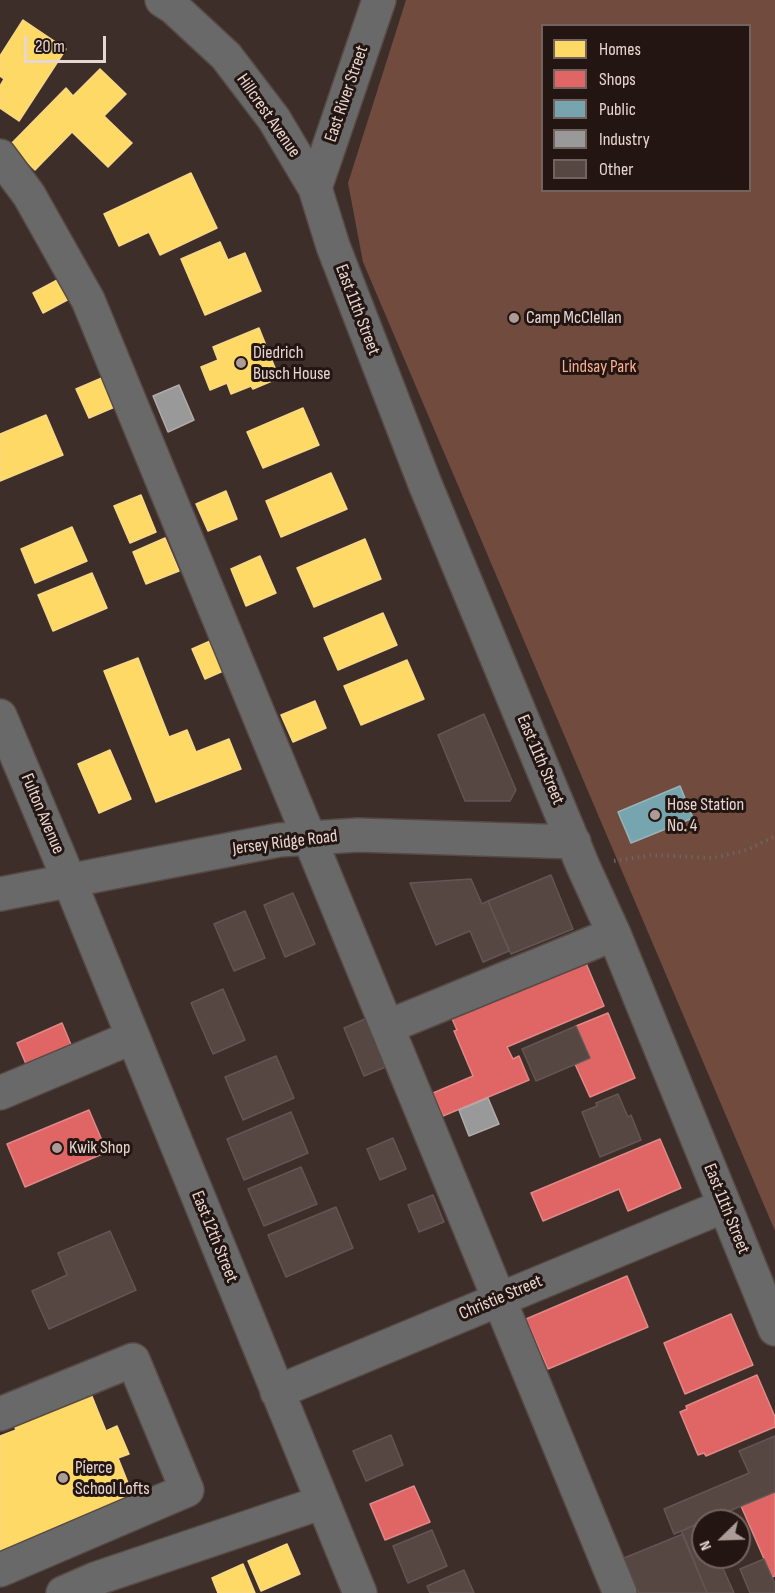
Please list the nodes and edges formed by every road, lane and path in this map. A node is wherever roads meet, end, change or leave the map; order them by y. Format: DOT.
graph roads {
  1 [pos="162,0"];
  2 [pos="379,0"];
  3 [pos="0,156"];
  4 [pos="315,188"];
  5 [pos="0,716"];
  6 [pos="775,836"];
  7 [pos="309,838"];
  8 [pos="579,854"];
  9 [pos="69,880"];
  10 [pos="0,894"];
  11 [pos="614,934"];
  12 [pos="387,1028"];
  13 [pos="133,1036"];
  14 [pos="0,1093"];
  15 [pos="724,1206"];
  16 [pos="498,1299"];
  17 [pos="775,1329"];
  18 [pos="277,1392"];
  19 [pos="0,1414"];
  20 [pos="323,1502"];
  21 [pos="0,1570"];
  22 [pos="98,1586"];
  23 [pos="63,1593"];
  24 [pos="360,1593"];
  25 [pos="620,1593"];
  1 -- 4 [label="street, Hillcrest Avenue"];
  2 -- 4 [label="street, East River Street"];
  3 -- 7 [label="street"];
  4 -- 8 [label="street, East 11th Street"];
  5 -- 9 [label="street, Fulton Avenue"];
  6 -- 8 [label="path"];
  7 -- 8 [label="street, Jersey Ridge Road"];
  7 -- 9 [label="street, Jersey Ridge Road"];
  7 -- 12 [label="street"];
  8 -- 11 [label="street, East 11th Street"];
  9 -- 10 [label="street, Jersey Ridge Road"];
  9 -- 13 [label="street, East 12th Street"];
  11 -- 12 [label="street"];
  11 -- 15 [label="street, East 11th Street"];
  12 -- 16 [label="street"];
  13 -- 14 [label="street"];
  13 -- 18 [label="street, East 12th Street"];
  15 -- 16 [label="street, Christie Street"];
  15 -- 17 [label="street, East 11th Street"];
  16 -- 18 [label="street, Christie Street"];
  16 -- 25 [label="street"];
  18 -- 20 [label="street, East 12th Street"];
  19 -- 21 [label="street"];
  20 -- 22 [label="street"];
  20 -- 24 [label="street, East 12th Street"];
  22 -- 23 [label="street"];
}
